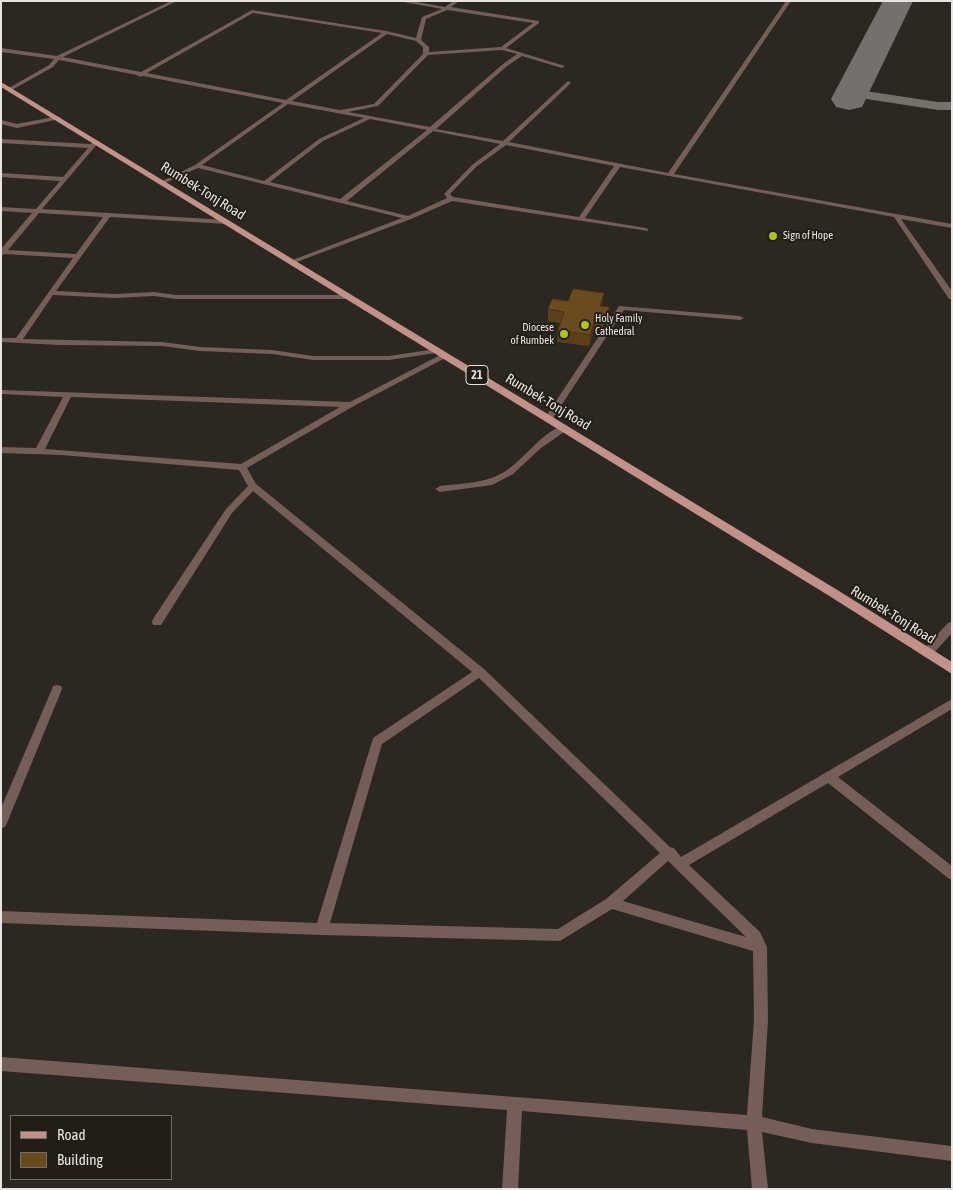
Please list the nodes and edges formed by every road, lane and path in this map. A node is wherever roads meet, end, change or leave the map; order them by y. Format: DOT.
graph roads {
  1 [pos="175,1"];
  2 [pos="400,1"];
  3 [pos="457,1"];
  4 [pos="789,1"];
  5 [pos="447,8"];
  6 [pos="386,32"];
  7 [pos="418,40"];
  8 [pos="502,48"];
  9 [pos="1,50"];
  10 [pos="522,53"];
  11 [pos="426,54"];
  12 [pos="58,58"];
  13 [pos="562,66"];
  14 [pos="140,75"];
  15 [pos="568,83"];
  16 [pos="5,87"];
  17 [pos="285,102"];
  18 [pos="376,105"];
  19 [pos="337,112"];
  20 [pos="58,118"];
  21 [pos="369,118"];
  22 [pos="381,120"];
  23 [pos="1,122"];
  24 [pos="431,130"];
  25 [pos="1,141"];
  26 [pos="94,144"];
  27 [pos="504,144"];
  28 [pos="618,165"];
  29 [pos="197,166"];
  30 [pos="1,175"];
  31 [pos="670,175"];
  32 [pos="64,179"];
  33 [pos="163,182"];
  34 [pos="266,183"];
  35 [pos="451,199"];
  36 [pos="342,202"];
  37 [pos="1,209"];
  38 [pos="36,211"];
  39 [pos="108,215"];
  40 [pos="896,216"];
  41 [pos="409,218"];
  42 [pos="581,219"];
  43 [pos="226,222"];
  44 [pos="952,226"];
  45 [pos="646,230"];
  46 [pos="2,253"];
  47 [pos="78,256"];
  48 [pos="292,262"];
  49 [pos="51,293"];
  50 [pos="350,297"];
  51 [pos="952,297"];
  52 [pos="740,318"];
  53 [pos="1,340"];
  54 [pos="18,341"];
  55 [pos="441,353"];
  56 [pos="1,392"];
  57 [pos="68,395"];
  58 [pos="351,405"];
  59 [pos="548,418"];
  60 [pos="564,428"];
  61 [pos="1,450"];
  62 [pos="39,451"];
  63 [pos="242,467"];
  64 [pos="252,486"];
  65 [pos="440,489"];
  66 [pos="157,622"];
  67 [pos="952,626"];
  68 [pos="927,653"];
  69 [pos="952,669"];
  70 [pos="480,672"];
  71 [pos="57,689"];
  72 [pos="952,703"];
  73 [pos="829,777"];
  74 [pos="1,823"];
  75 [pos="670,852"];
  76 [pos="681,863"];
  77 [pos="952,874"];
  78 [pos="611,903"];
  79 [pos="1,917"];
  80 [pos="322,929"];
  81 [pos="760,947"];
  82 [pos="1,1064"];
  83 [pos="515,1103"];
  84 [pos="754,1123"];
  85 [pos="952,1154"];
  86 [pos="510,1189"];
  87 [pos="760,1189"];
  1 -- 12 [label="street"];
  2 -- 5 [label="street"];
  3 -- 5 [label="street"];
  4 -- 31 [label="street"];
  5 -- 7 [label="street"];
  5 -- 8 [label="street"];
  6 -- 7 [label="street"];
  6 -- 14 [label="street"];
  6 -- 17 [label="street"];
  7 -- 11 [label="street"];
  8 -- 10 [label="street"];
  8 -- 11 [label="street"];
  9 -- 12 [label="street"];
  10 -- 13 [label="street"];
  10 -- 24 [label="street"];
  11 -- 18 [label="street"];
  12 -- 14 [label="street"];
  12 -- 16 [label="street"];
  14 -- 17 [label="street"];
  15 -- 27 [label="street"];
  16 -- 20 [label="main road, Rumbek-Tonj Road / 21"];
  17 -- 19 [label="street"];
  17 -- 29 [label="street"];
  18 -- 19 [label="street"];
  18 -- 22 [label="street"];
  19 -- 21 [label="street"];
  20 -- 23 [label="street"];
  20 -- 26 [label="main road, Rumbek-Tonj Road / 21"];
  21 -- 22 [label="street"];
  21 -- 34 [label="street"];
  22 -- 24 [label="street"];
  24 -- 27 [label="street"];
  24 -- 36 [label="street"];
  25 -- 26 [label="street"];
  26 -- 32 [label="street"];
  26 -- 33 [label="main road, Rumbek-Tonj Road / 21"];
  27 -- 28 [label="street"];
  27 -- 35 [label="street"];
  28 -- 31 [label="street"];
  28 -- 42 [label="street"];
  29 -- 33 [label="street"];
  29 -- 34 [label="street"];
  30 -- 32 [label="street"];
  31 -- 40 [label="street"];
  32 -- 38 [label="street"];
  33 -- 43 [label="main road, Rumbek-Tonj Road / 21"];
  34 -- 36 [label="street"];
  35 -- 41 [label="street"];
  35 -- 42 [label="street"];
  36 -- 41 [label="street"];
  37 -- 38 [label="street"];
  38 -- 39 [label="street"];
  38 -- 46 [label="street"];
  39 -- 43 [label="street"];
  39 -- 47 [label="street"];
  40 -- 44 [label="street"];
  40 -- 51 [label="street"];
  41 -- 48 [label="street"];
  42 -- 45 [label="street"];
  43 -- 48 [label="main road, Rumbek-Tonj Road / 21"];
  46 -- 47 [label="street"];
  47 -- 49 [label="street"];
  48 -- 50 [label="main road, Rumbek-Tonj Road / 21"];
  49 -- 50 [label="street"];
  49 -- 54 [label="street"];
  50 -- 55 [label="main road, Rumbek-Tonj Road / 21"];
  52 -- 59 [label="street"];
  53 -- 54 [label="street"];
  54 -- 55 [label="street"];
  55 -- 58 [label="street"];
  55 -- 59 [label="main road, Rumbek-Tonj Road / 21"];
  56 -- 57 [label="street"];
  57 -- 58 [label="street"];
  57 -- 62 [label="street"];
  58 -- 63 [label="street"];
  59 -- 60 [label="main road, Rumbek-Tonj Road / 21"];
  60 -- 65 [label="street"];
  60 -- 68 [label="main road, Rumbek-Tonj Road / 21"];
  61 -- 62 [label="street"];
  62 -- 63 [label="street"];
  63 -- 64 [label="street"];
  64 -- 66 [label="street"];
  64 -- 70 [label="street"];
  67 -- 68 [label="street"];
  68 -- 69 [label="main road, Rumbek-Tonj Road / 21"];
  70 -- 75 [label="street"];
  70 -- 80 [label="street"];
  71 -- 74 [label="street"];
  72 -- 73 [label="street"];
  73 -- 76 [label="street"];
  73 -- 77 [label="street"];
  75 -- 76 [label="street"];
  75 -- 78 [label="street"];
  76 -- 81 [label="street"];
  78 -- 80 [label="street"];
  78 -- 81 [label="street"];
  79 -- 80 [label="street"];
  81 -- 84 [label="street"];
  82 -- 83 [label="street"];
  83 -- 84 [label="street"];
  83 -- 86 [label="street"];
  84 -- 85 [label="street"];
  84 -- 87 [label="street"];
}
